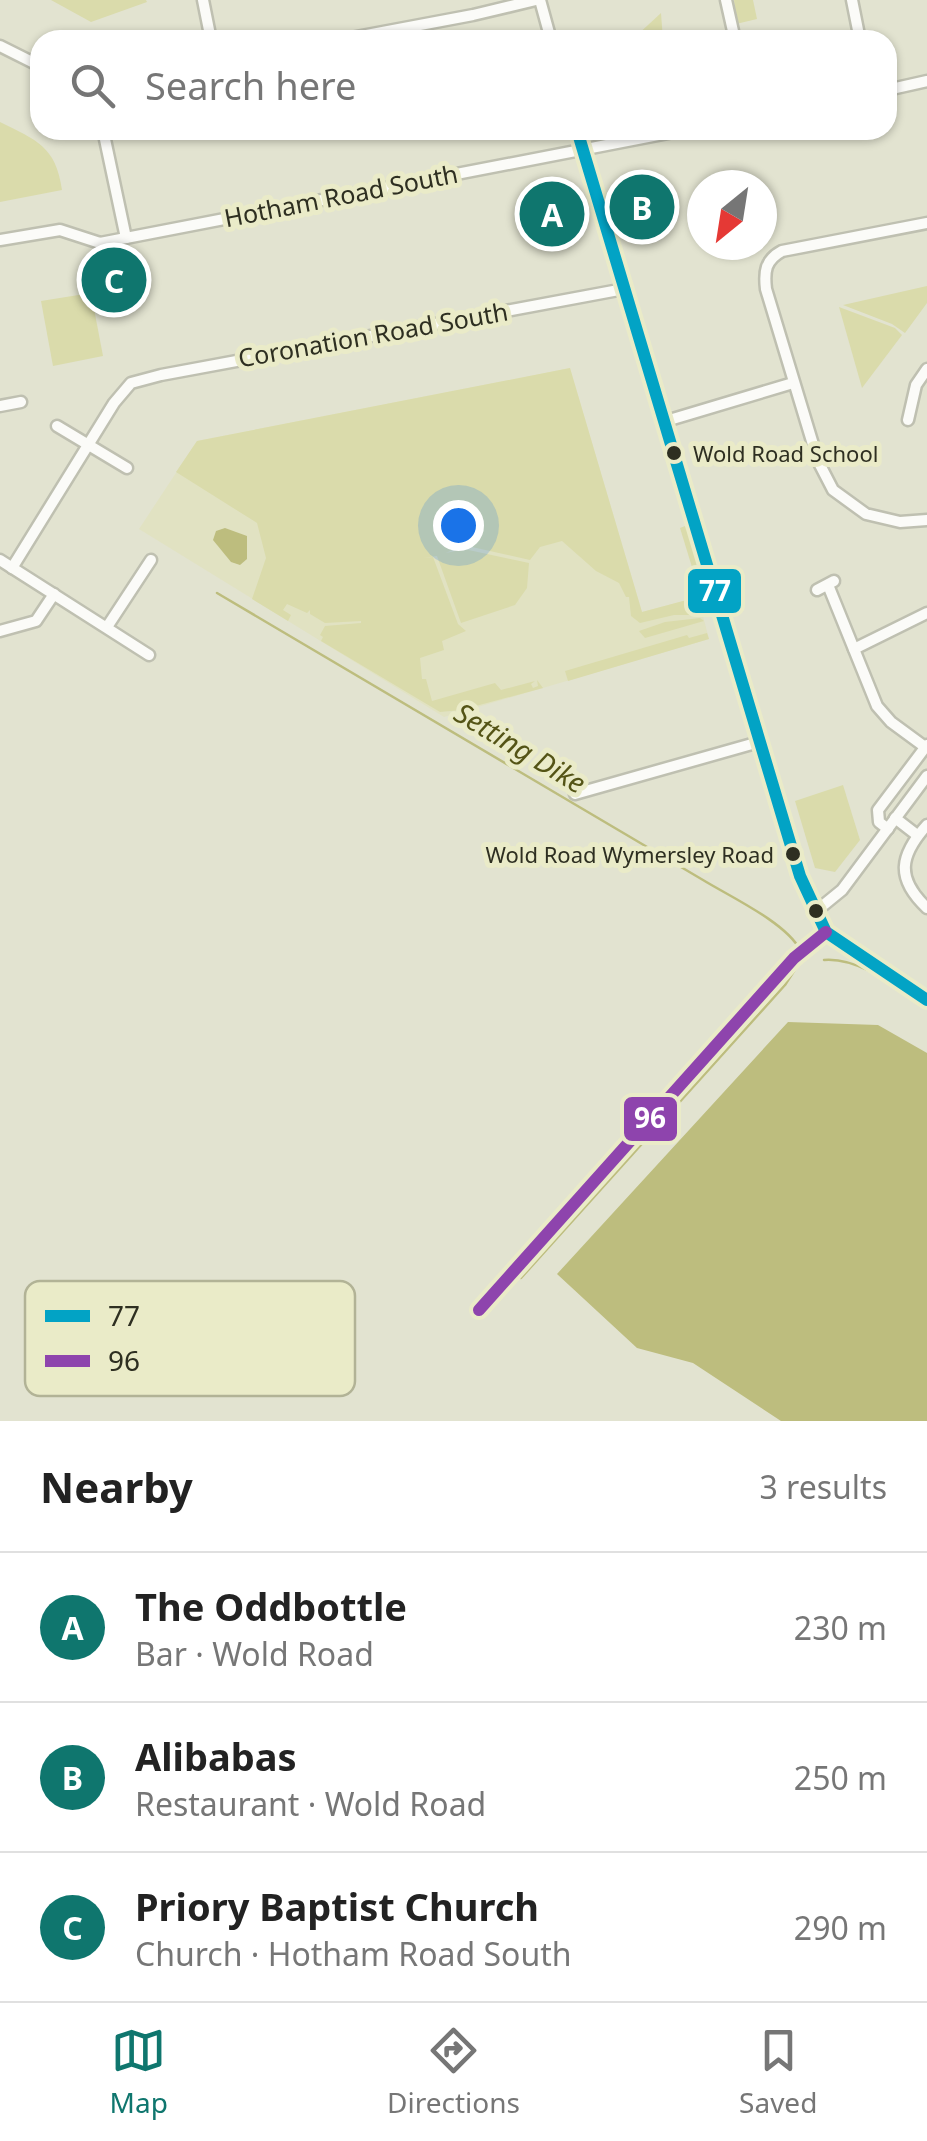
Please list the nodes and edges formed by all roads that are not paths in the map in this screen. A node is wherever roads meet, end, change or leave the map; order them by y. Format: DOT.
graph roads {
  1 [pos="203,0"];
  2 [pos="538,0"];
  3 [pos="726,0"];
  4 [pos="852,0"];
  5 [pos="208,30"];
  6 [pos="396,30"];
  7 [pos="548,30"];
  8 [pos="732,30"];
  9 [pos="858,30"];
  10 [pos="0,46"];
  11 [pos="30,61"];
  12 [pos="927,81"];
  13 [pos="897,88"];
  14 [pos="106,140"];
  15 [pos="579,140"];
  16 [pos="633,140"];
  17 [pos="582,150"];
  18 [pos="927,223"];
  19 [pos="126,238"];
  20 [pos="0,240"];
  21 [pos="624,288"];
  22 [pos="927,368"];
  23 [pos="793,382"];
  24 [pos="900,394"];
  25 [pos="913,398"];
  26 [pos="21,402"];
  27 [pos="0,406"];
  28 [pos="666,420"];
  29 [pos="908,420"];
  30 [pos="57,426"];
  31 [pos="88,444"];
  32 [pos="128,468"];
  33 [pos="927,520"];
  34 [pos="0,560"];
  35 [pos="151,560"];
  36 [pos="12,568"];
  37 [pos="826,585"];
  38 [pos="54,594"];
  39 [pos="926,610"];
  40 [pos="107,627"];
  41 [pos="0,631"];
  42 [pos="854,649"];
  43 [pos="150,655"];
  44 [pos="759,742"];
  45 [pos="926,746"];
  46 [pos="927,776"];
  47 [pos="575,794"];
  48 [pos="892,823"];
  49 [pos="926,824"];
  50 [pos="917,835"];
  51 [pos="927,908"];
  52 [pos="815,912"];
  53 [pos="826,932"];
  54 [pos="927,1000"];
  55 [pos="479,1310"];
  1 -- 5 [label="street"];
  2 -- 6 [label="street"];
  2 -- 7 [label="street"];
  3 -- 8 [label="street"];
  4 -- 9 [label="street"];
  10 -- 11 [label="street"];
  12 -- 13 [label="street"];
  14 -- 19 [label="street"];
  15 -- 17 [label="street"];
  16 -- 17 [label="street, Hotham Road South"];
  17 -- 19 [label="street, Hotham Road South"];
  17 -- 21 [label="street"];
  18 -- 23 [label="street"];
  19 -- 20 [label="street, Hotham Road South"];
  21 -- 28 [label="street"];
  21 -- 31 [label="street, Coronation Road South"];
  22 -- 25 [label="street"];
  23 -- 28 [label="street"];
  23 -- 33 [label="street"];
  24 -- 25 [label="street"];
  25 -- 29 [label="street"];
  26 -- 27 [label="street"];
  28 -- 44 [label="street"];
  30 -- 31 [label="street"];
  31 -- 32 [label="street"];
  31 -- 36 [label="street"];
  34 -- 36 [label="street"];
  35 -- 40 [label="street"];
  36 -- 38 [label="street"];
  37 -- 42 [label="street"];
  38 -- 40 [label="street"];
  38 -- 41 [label="street"];
  39 -- 42 [label="street"];
  40 -- 43 [label="street"];
  42 -- 45 [label="street"];
  44 -- 47 [label="street"];
  44 -- 52 [label="street"];
  45 -- 48 [label="street"];
  46 -- 48 [label="street"];
  48 -- 50 [label="street"];
  48 -- 52 [label="street"];
  49 -- 50 [label="street"];
  50 -- 51 [label="street"];
  52 -- 53 [label="street"];
  53 -- 54 [label="street"];
  53 -- 55 [label="street"];
}
